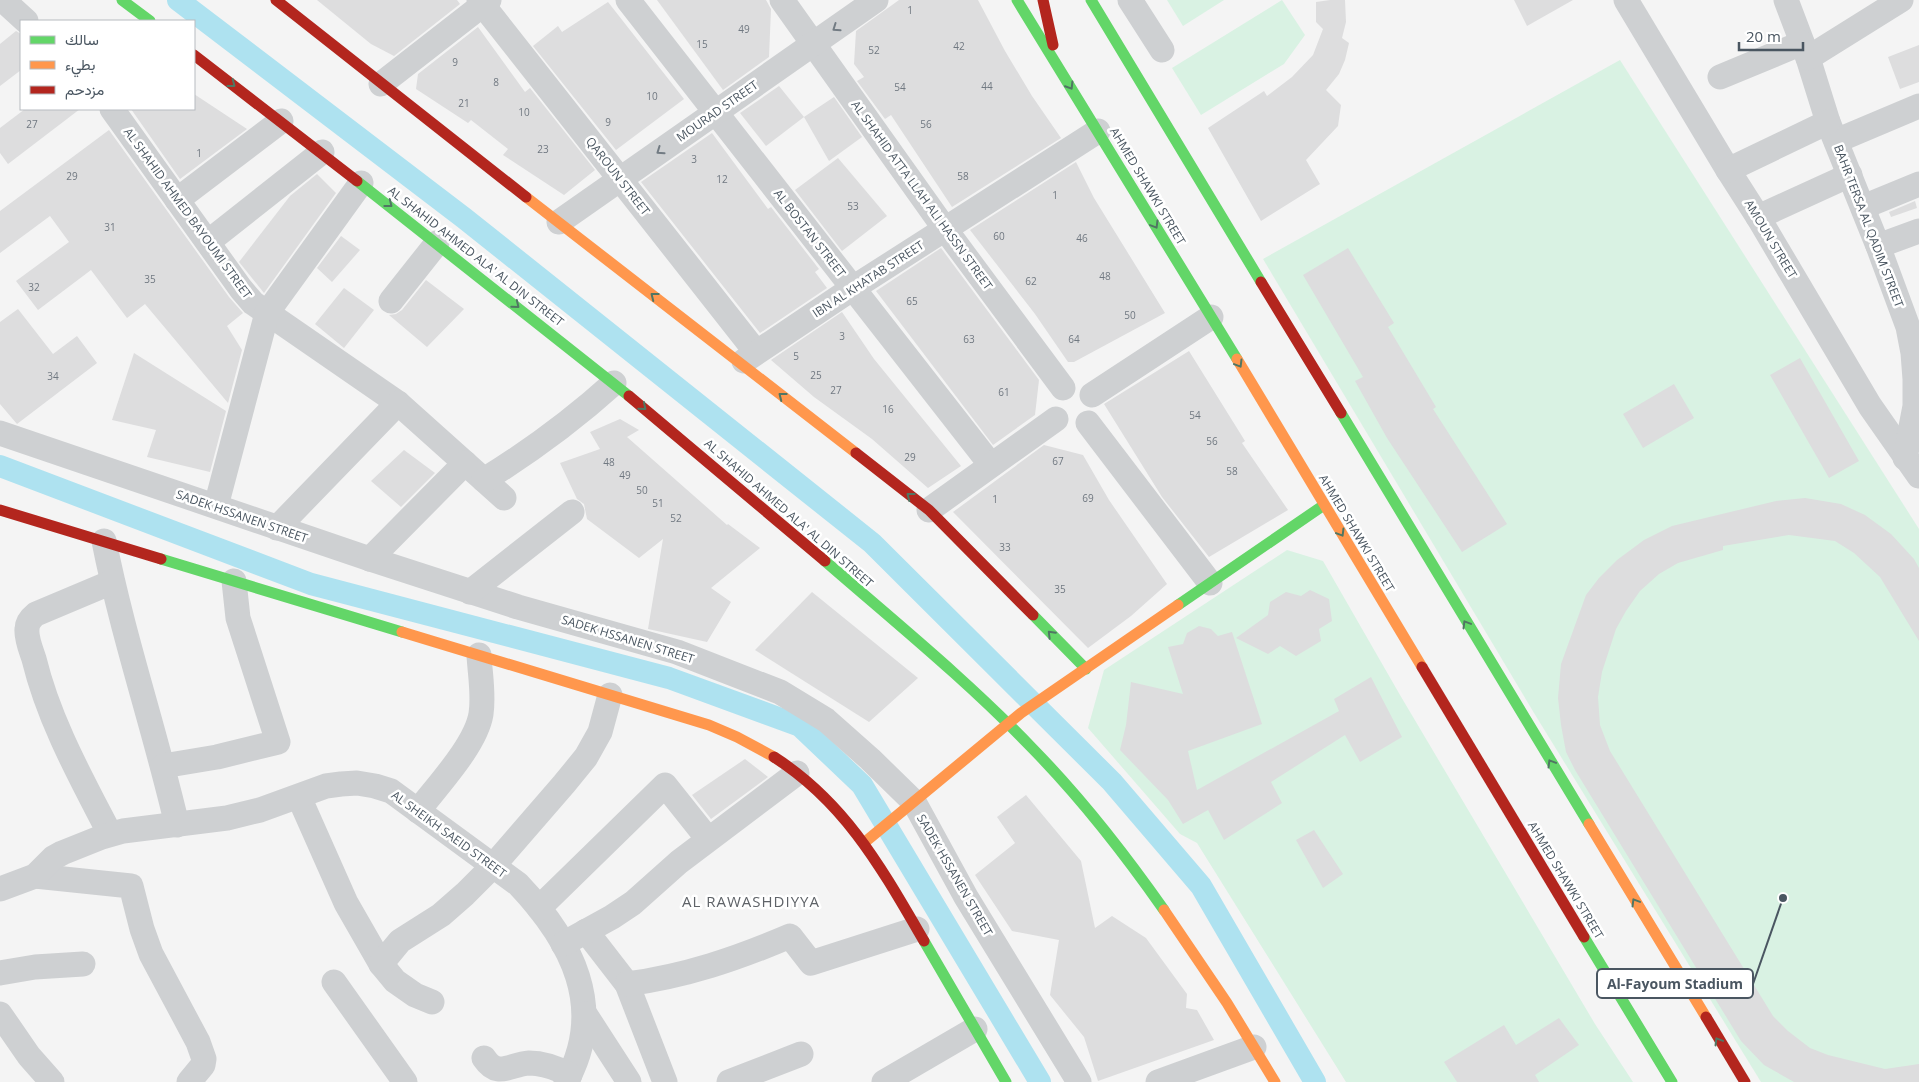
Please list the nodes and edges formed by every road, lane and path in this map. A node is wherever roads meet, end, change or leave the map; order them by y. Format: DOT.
graph roads {
  1 [pos="3,0"];
  2 [pos="122,0"];
  3 [pos="276,0"];
  4 [pos="628,0"];
  5 [pos="782,0"];
  6 [pos="876,0"];
  7 [pos="1017,0"];
  8 [pos="1043,0"];
  9 [pos="1091,0"];
  10 [pos="1130,0"];
  11 [pos="1626,0"];
  12 [pos="1786,0"];
  13 [pos="1901,0"];
  14 [pos="484,2"];
  15 [pos="25,20"];
  16 [pos="149,20"];
  17 [pos="814,43"];
  18 [pos="1162,50"];
  19 [pos="1805,50"];
  20 [pos="195,55"];
  21 [pos="1058,66"];
  22 [pos="1720,78"];
  23 [pos="381,84"];
  24 [pos="1919,106"];
  25 [pos="113,110"];
  26 [pos="716,112"];
  27 [pos="281,122"];
  28 [pos="1098,131"];
  29 [pos="1832,131"];
  30 [pos="322,152"];
  31 [pos="1728,170"];
  32 [pos="1850,175"];
  33 [pos="620,179"];
  34 [pos="362,183"];
  35 [pos="1919,184"];
  36 [pos="177,200"];
  37 [pos="1863,207"];
  38 [pos="1758,217"];
  39 [pos="559,222"];
  40 [pos="945,230"];
  41 [pos="1919,231"];
  42 [pos="208,242"];
  43 [pos="438,243"];
  44 [pos="1878,246"];
  45 [pos="853,288"];
  46 [pos="391,301"];
  47 [pos="267,313"];
  48 [pos="1211,317"];
  49 [pos="748,358"];
  50 [pos="614,383"];
  51 [pos="1063,388"];
  52 [pos="1092,395"];
  53 [pos="398,403"];
  54 [pos="1056,419"];
  55 [pos="1088,423"];
  56 [pos="0,433"];
  57 [pos="465,463"];
  58 [pos="991,465"];
  59 [pos="1912,467"];
  60 [pos="484,480"];
  61 [pos="504,498"];
  62 [pos="1324,505"];
  63 [pos="216,506"];
  64 [pos="0,510"];
  65 [pos="929,510"];
  66 [pos="572,512"];
  67 [pos="277,528"];
  68 [pos="104,541"];
  69 [pos="370,560"];
  70 [pos="234,581"];
  71 [pos="112,582"];
  72 [pos="1210,583"];
  73 [pos="470,592"];
  74 [pos="479,655"];
  75 [pos="1086,668"];
  76 [pos="610,695"];
  77 [pos="1010,723"];
  78 [pos="163,766"];
  79 [pos="797,773"];
  80 [pos="299,797"];
  81 [pos="907,808"];
  82 [pos="418,811"];
  83 [pos="177,825"];
  84 [pos="110,834"];
  85 [pos="708,839"];
  86 [pos="864,842"];
  87 [pos="493,866"];
  88 [pos="35,876"];
  89 [pos="0,889"];
  90 [pos="539,908"];
  91 [pos="917,929"];
  92 [pos="586,931"];
  93 [pos="563,944"];
  94 [pos="83,964"];
  95 [pos="381,964"];
  96 [pos="0,973"];
  97 [pos="334,982"];
  98 [pos="627,984"];
  99 [pos="432,1002"];
  100 [pos="0,1014"];
  101 [pos="585,1014"];
  102 [pos="975,1029"];
  103 [pos="1254,1047"];
  104 [pos="801,1054"];
  105 [pos="484,1058"];
  106 [pos="1731,1062"];
  107 [pos="568,1078"];
  108 [pos="52,1082"];
  109 [pos="189,1082"];
  110 [pos="405,1082"];
  111 [pos="629,1082"];
  112 [pos="665,1082"];
  113 [pos="729,1082"];
  114 [pos="884,1082"];
  115 [pos="1006,1082"];
  116 [pos="1080,1082"];
  117 [pos="1158,1082"];
  118 [pos="1275,1082"];
  119 [pos="1672,1082"];
  120 [pos="1736,1082"];
  121 [pos="1745,1082"];
  1 -- 15 [label="street"];
  2 -- 16 [label="street"];
  3 -- 23 [label="street"];
  4 -- 26 [label="street, AL BOSTAN STREET"];
  5 -- 17 [label="street, AL SHAHID ATTA LLAH ALI HASSN STREET"];
  6 -- 17 [label="street, MOURAD STREET, one-way"];
  7 -- 21 [label="street, AHMED SHAWKI STREET"];
  8 -- 21 [label="street"];
  106 -- 9 [label="street, one-way"];
  10 -- 18 [label="street"];
  11 -- 31 [label="street, AMOUN STREET"];
  12 -- 19 [label="street, BAHR TERSA AL QADIM STREET"];
  13 -- 19 [label="street"];
  14 -- 23 [label="street"];
  14 -- 33 [label="street, QAROUN STREET"];
  17 -- 26 [label="street, MOURAD STREET"];
  17 -- 40 [label="street, AL SHAHID ATTA LLAH ALI HASSN STREET"];
  19 -- 22 [label="street"];
  19 -- 29 [label="street, BAHR TERSA AL QADIM STREET"];
  20 -- 27 [label="street, AL SHAHID AHMED ALA' AL DIN STREET, one-way"];
  21 -- 28 [label="street, AHMED SHAWKI STREET, one-way"];
  23 -- 39 [label="street"];
  24 -- 29 [label="street"];
  25 -- 36 [label="street, AL SHAHID AHMED BAYOUMI STREET"];
  26 -- 33 [label="street, MOURAD STREET, one-way"];
  26 -- 45 [label="street, AL BOSTAN STREET"];
  27 -- 30 [label="street, AL SHAHID AHMED ALA' AL DIN STREET"];
  27 -- 36 [label="street"];
  28 -- 40 [label="street, IBN AL KHATAB STREET"];
  28 -- 48 [label="street, AHMED SHAWKI STREET, one-way"];
  29 -- 31 [label="street"];
  29 -- 32 [label="street, BAHR TERSA AL QADIM STREET"];
  30 -- 34 [label="street, AL SHAHID AHMED ALA' AL DIN STREET"];
  30 -- 42 [label="street"];
  31 -- 38 [label="street, AMOUN STREET"];
  32 -- 37 [label="street, BAHR TERSA AL QADIM STREET"];
  32 -- 38 [label="street"];
  33 -- 39 [label="street, MOURAD STREET"];
  33 -- 49 [label="street, QAROUN STREET"];
  34 -- 43 [label="street, AL SHAHID AHMED ALA' AL DIN STREET, one-way"];
  34 -- 47 [label="street"];
  35 -- 37 [label="street"];
  36 -- 42 [label="street, AL SHAHID AHMED BAYOUMI STREET"];
  37 -- 44 [label="street, BAHR TERSA AL QADIM STREET"];
  38 -- 59 [label="street, AMOUN STREET"];
  49 -- 39 [label="street, one-way"];
  40 -- 45 [label="street, IBN AL KHATAB STREET"];
  40 -- 51 [label="street, AL SHAHID ATTA LLAH ALI HASSN STREET"];
  41 -- 44 [label="street"];
  42 -- 47 [label="street, AL SHAHID AHMED BAYOUMI STREET"];
  43 -- 46 [label="street"];
  43 -- 50 [label="street, AL SHAHID AHMED ALA' AL DIN STREET, one-way"];
  44 -- 59 [label="street, BAHR TERSA AL QADIM STREET"];
  45 -- 49 [label="street, IBN AL KHATAB STREET"];
  45 -- 58 [label="street, AL BOSTAN STREET"];
  47 -- 53 [label="street, AL SHAHID AHMED BAYOUMI STREET"];
  47 -- 63 [label="street"];
  48 -- 52 [label="street"];
  48 -- 62 [label="street, AHMED SHAWKI STREET, one-way"];
  65 -- 49 [label="street, one-way"];
  50 -- 60 [label="street"];
  50 -- 77 [label="street, AL SHAHID AHMED ALA' AL DIN STREET, one-way"];
  51 -- 52 [label="street"];
  51 -- 54 [label="street"];
  52 -- 55 [label="street"];
  53 -- 57 [label="street, AL SHAHID AHMED BAYOUMI STREET"];
  53 -- 67 [label="street"];
  54 -- 55 [label="street"];
  54 -- 58 [label="street"];
  55 -- 72 [label="street"];
  56 -- 63 [label="street, SADEK HSSANEN STREET"];
  57 -- 60 [label="street, AL SHAHID AHMED BAYOUMI STREET"];
  57 -- 69 [label="street"];
  58 -- 65 [label="street"];
  60 -- 61 [label="street, AL SHAHID AHMED BAYOUMI STREET"];
  62 -- 72 [label="street"];
  62 -- 119 [label="street, AHMED SHAWKI STREET, one-way"];
  63 -- 67 [label="street, SADEK HSSANEN STREET"];
  64 -- 68 [label="street"];
  75 -- 65 [label="street, one-way"];
  66 -- 73 [label="street"];
  67 -- 69 [label="street, SADEK HSSANEN STREET"];
  68 -- 70 [label="street"];
  68 -- 71 [label="street"];
  69 -- 73 [label="street, SADEK HSSANEN STREET"];
  70 -- 74 [label="street"];
  70 -- 78 [label="street"];
  71 -- 78 [label="street"];
  71 -- 84 [label="street"];
  72 -- 75 [label="street"];
  73 -- 81 [label="street, SADEK HSSANEN STREET"];
  74 -- 76 [label="street"];
  74 -- 82 [label="street"];
  75 -- 77 [label="street"];
  76 -- 79 [label="street"];
  76 -- 87 [label="street"];
  77 -- 81 [label="street"];
  77 -- 103 [label="street, AL SHAHID AHMED ALA' AL DIN STREET"];
  78 -- 83 [label="street"];
  79 -- 85 [label="street"];
  79 -- 86 [label="street"];
  80 -- 82 [label="street, AL SHEIKH SAEID STREET"];
  80 -- 83 [label="street, AL SHEIKH SAEID STREET"];
  80 -- 95 [label="street"];
  81 -- 86 [label="street"];
  81 -- 116 [label="street, SADEK HSSANEN STREET"];
  82 -- 87 [label="street, AL SHEIKH SAEID STREET"];
  83 -- 84 [label="street, AL SHEIKH SAEID STREET"];
  84 -- 88 [label="street, AL SHEIKH SAEID STREET"];
  85 -- 90 [label="street"];
  85 -- 92 [label="street"];
  86 -- 91 [label="street"];
  87 -- 90 [label="street, AL SHEIKH SAEID STREET"];
  87 -- 95 [label="street"];
  88 -- 89 [label="street, AL SHEIKH SAEID STREET"];
  88 -- 109 [label="street"];
  90 -- 93 [label="street, AL SHEIKH SAEID STREET"];
  91 -- 98 [label="street"];
  91 -- 102 [label="street"];
  92 -- 93 [label="street"];
  92 -- 98 [label="street"];
  93 -- 101 [label="street, AL SHEIKH SAEID STREET"];
  94 -- 96 [label="street"];
  95 -- 99 [label="street"];
  97 -- 110 [label="street"];
  98 -- 112 [label="street"];
  100 -- 108 [label="street"];
  101 -- 107 [label="street, AL SHEIKH SAEID STREET"];
  101 -- 111 [label="street"];
  102 -- 114 [label="street"];
  102 -- 115 [label="street"];
  103 -- 117 [label="street"];
  103 -- 118 [label="street, AL SHAHID AHMED ALA' AL DIN STREET"];
  104 -- 113 [label="street"];
  105 -- 107 [label="street"];
  106 -- 120 [label="street"];
  106 -- 121 [label="street"];
}
